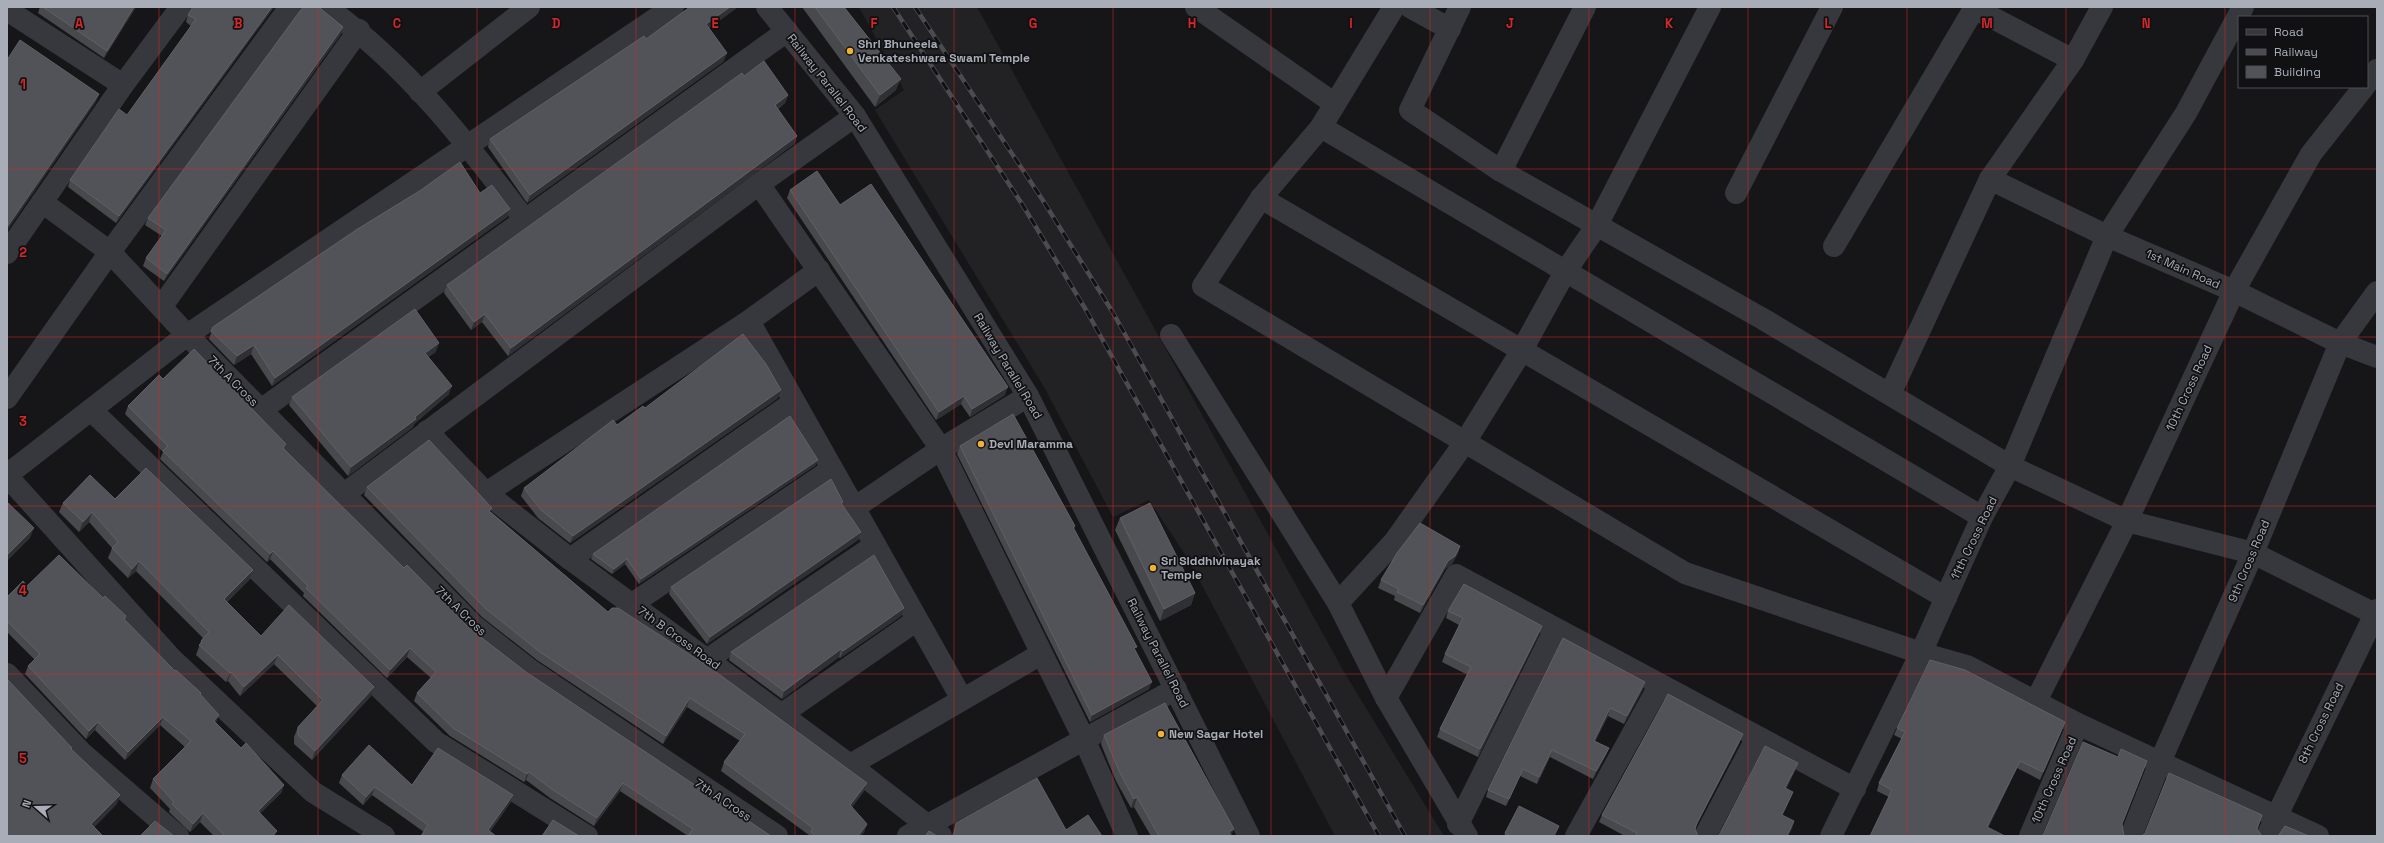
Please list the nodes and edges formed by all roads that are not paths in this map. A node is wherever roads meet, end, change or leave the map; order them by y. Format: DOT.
graph roads {
  1 [pos="181,7"];
  2 [pos="290,7"];
  3 [pos="326,7"];
  4 [pos="529,7"];
  5 [pos="673,7"];
  6 [pos="767,7"];
  7 [pos="1196,7"];
  8 [pos="1394,7"];
  9 [pos="1410,7"];
  10 [pos="1460,7"];
  11 [pos="1585,7"];
  12 [pos="1710,7"];
  13 [pos="1832,7"];
  14 [pos="1974,7"];
  15 [pos="2102,7"];
  16 [pos="2243,7"];
  17 [pos="7,10"];
  18 [pos="2238,16"];
  19 [pos="2238,16"];
  20 [pos="1450,29"];
  21 [pos="359,30"];
  22 [pos="787,31"];
  23 [pos="2073,60"];
  24 [pos="2377,70"];
  25 [pos="2368,82"];
  26 [pos="123,85"];
  27 [pos="2363,88"];
  28 [pos="420,92"];
  29 [pos="1335,104"];
  30 [pos="855,116"];
  31 [pos="1321,127"];
  32 [pos="469,146"];
  33 [pos="1501,171"];
  34 [pos="1990,178"];
  35 [pos="759,184"];
  36 [pos="1736,193"];
  37 [pos="1261,198"];
  38 [pos="42,202"];
  39 [pos="524,220"];
  40 [pos="1597,225"];
  41 [pos="2107,236"];
  42 [pos="1834,246"];
  43 [pos="110,252"];
  44 [pos="7,254"];
  45 [pos="819,270"];
  46 [pos="1566,272"];
  47 [pos="2234,291"];
  48 [pos="2377,292"];
  49 [pos="162,306"];
  50 [pos="749,321"];
  51 [pos="187,335"];
  52 [pos="1171,335"];
  53 [pos="2340,343"];
  54 [pos="1522,350"];
  55 [pos="2377,357"];
  56 [pos="1890,394"];
  57 [pos="1028,396"];
  58 [pos="7,398"];
  59 [pos="794,402"];
  60 [pos="91,410"];
  61 [pos="261,410"];
  62 [pos="427,431"];
  63 [pos="1465,442"];
  64 [pos="941,449"];
  65 [pos="2010,466"];
  66 [pos="832,469"];
  67 [pos="7,476"];
  68 [pos="486,493"];
  69 [pos="344,494"];
  70 [pos="854,508"];
  71 [pos="1982,517"];
  72 [pos="2127,521"];
  73 [pos="875,545"];
  74 [pos="2253,553"];
  75 [pos="570,559"];
  76 [pos="1946,598"];
  77 [pos="1338,603"];
  78 [pos="632,604"];
  79 [pos="2376,613"];
  80 [pos="917,620"];
  81 [pos="1555,629"];
  82 [pos="1921,653"];
  83 [pos="1041,654"];
  84 [pos="708,659"];
  85 [pos="7,674"];
  86 [pos="1659,686"];
  87 [pos="1176,689"];
  88 [pos="1386,698"];
  89 [pos="962,699"];
  90 [pos="2036,701"];
  91 [pos="782,714"];
  92 [pos="2078,724"];
  93 [pos="1757,738"];
  94 [pos="1084,739"];
  95 [pos="2160,762"];
  96 [pos="850,765"];
  97 [pos="1855,789"];
  98 [pos="2276,815"];
  99 [pos="934,830"];
  100 [pos="1463,830"];
  101 [pos="178,836"];
  102 [pos="384,836"];
  103 [pos="587,836"];
  104 [pos="777,836"];
  105 [pos="908,836"];
  106 [pos="1127,836"];
  107 [pos="1249,836"];
  108 [pos="1576,836"];
  109 [pos="1705,836"];
  110 [pos="1831,836"];
  111 [pos="2030,836"];
  112 [pos="2131,836"];
  113 [pos="2267,836"];
  114 [pos="2318,836"];
  1 -- 26 [label="street"];
  2 -- 43 [label="street"];
  3 -- 21 [label="street"];
  4 -- 28 [label="street"];
  5 -- 32 [label="street"];
  6 -- 22 [label="street, Railway Parallel Road"];
  7 -- 29 [label="street"];
  8 -- 29 [label="street"];
  9 -- 20 [label="street"];
  10 -- 20 [label="street"];
  11 -- 33 [label="street"];
  12 -- 40 [label="street"];
  13 -- 36 [label="street"];
  14 -- 23 [label="street"];
  14 -- 42 [label="street"];
  15 -- 23 [label="street"];
  16 -- 19 [label="street, 11th Cross Road"];
  17 -- 26 [label="street"];
  18 -- 41 [label="street, 11th Cross Road"];
  20 -- 33 [label="street"];
  21 -- 28 [label="street"];
  21 -- 49 [label="street"];
  22 -- 30 [label="street, Railway Parallel Road"];
  22 -- 39 [label="street"];
  23 -- 34 [label="street"];
  24 -- 25 [label="street"];
  26 -- 38 [label="street"];
  27 -- 47 [label="street, 10th Cross Road"];
  28 -- 32 [label="street"];
  29 -- 31 [label="street"];
  30 -- 35 [label="street"];
  30 -- 57 [label="street, Railway Parallel Road"];
  31 -- 37 [label="street"];
  31 -- 46 [label="street"];
  32 -- 39 [label="street"];
  32 -- 51 [label="street"];
  33 -- 40 [label="street"];
  34 -- 41 [label="street, 1st Main Road"];
  34 -- 56 [label="street"];
  35 -- 45 [label="street"];
  35 -- 62 [label="street"];
  37 -- 54 [label="street"];
  37 -- 63 [label="street"];
  38 -- 43 [label="street, 7th A Cross"];
  38 -- 44 [label="street"];
  39 -- 61 [label="street"];
  40 -- 46 [label="street"];
  40 -- 56 [label="street"];
  41 -- 47 [label="street, 1st Main Road"];
  41 -- 65 [label="street, 11th Cross Road"];
  43 -- 49 [label="street, 7th A Cross"];
  43 -- 58 [label="street"];
  45 -- 50 [label="street"];
  45 -- 64 [label="street"];
  46 -- 54 [label="street"];
  46 -- 71 [label="street"];
  47 -- 53 [label="street, 1st Main Road"];
  47 -- 72 [label="street, 10th Cross Road"];
  48 -- 53 [label="street, 9th Cross Road"];
  49 -- 51 [label="street, 7th A Cross"];
  50 -- 59 [label="street"];
  50 -- 68 [label="street"];
  51 -- 60 [label="street"];
  51 -- 61 [label="street, 7th A Cross"];
  52 -- 77 [label="street"];
  53 -- 55 [label="street, 1st Main Road"];
  53 -- 74 [label="street, 9th Cross Road"];
  54 -- 63 [label="street"];
  54 -- 76 [label="street"];
  56 -- 65 [label="street"];
  57 -- 64 [label="street"];
  57 -- 87 [label="street, Railway Parallel Road"];
  59 -- 66 [label="street"];
  59 -- 75 [label="street"];
  60 -- 67 [label="street"];
  60 -- 103 [label="street"];
  61 -- 69 [label="street, 7th A Cross"];
  62 -- 68 [label="street, 7th B Cross Road"];
  62 -- 69 [label="street"];
  63 -- 77 [label="street"];
  63 -- 82 [label="street"];
  64 -- 70 [label="street"];
  64 -- 83 [label="street"];
  65 -- 71 [label="street, 11th Cross Road"];
  65 -- 72 [label="street"];
  66 -- 70 [label="street"];
  66 -- 78 [label="street"];
  67 -- 102 [label="street"];
  68 -- 75 [label="street, 7th B Cross Road"];
  69 -- 104 [label="street, 7th A Cross"];
  70 -- 73 [label="street"];
  71 -- 76 [label="street, 11th Cross Road"];
  72 -- 74 [label="street"];
  72 -- 90 [label="street, 10th Cross Road"];
  73 -- 80 [label="street"];
  73 -- 84 [label="street"];
  74 -- 79 [label="street"];
  74 -- 95 [label="street, 9th Cross Road"];
  75 -- 78 [label="street, 7th B Cross Road"];
  76 -- 82 [label="street, 11th Cross Road"];
  77 -- 88 [label="street"];
  78 -- 84 [label="street, 7th B Cross Road"];
  79 -- 98 [label="street, 8th Cross Road"];
  80 -- 89 [label="street"];
  80 -- 91 [label="street"];
  81 -- 86 [label="street"];
  81 -- 88 [label="street"];
  81 -- 100 [label="street"];
  82 -- 90 [label="street"];
  82 -- 97 [label="street, 11th Cross Road"];
  83 -- 89 [label="street"];
  83 -- 94 [label="street"];
  84 -- 91 [label="street, 7th B Cross Road"];
  85 -- 101 [label="street"];
  86 -- 93 [label="street"];
  86 -- 108 [label="street"];
  87 -- 94 [label="street"];
  87 -- 107 [label="street, Railway Parallel Road"];
  88 -- 100 [label="street"];
  89 -- 96 [label="street"];
  90 -- 92 [label="street"];
  91 -- 96 [label="street, 7th B Cross Road"];
  92 -- 95 [label="street"];
  92 -- 111 [label="street, 10th Cross Road"];
  93 -- 97 [label="street"];
  93 -- 109 [label="street"];
  94 -- 99 [label="street"];
  94 -- 106 [label="street"];
  95 -- 98 [label="street"];
  95 -- 112 [label="street, 9th Cross Road"];
  96 -- 99 [label="street, 7th B Cross Road"];
  97 -- 110 [label="street, 11th Cross Road"];
  98 -- 113 [label="street, 8th Cross Road"];
  98 -- 114 [label="street"];
  99 -- 105 [label="street"];
}
